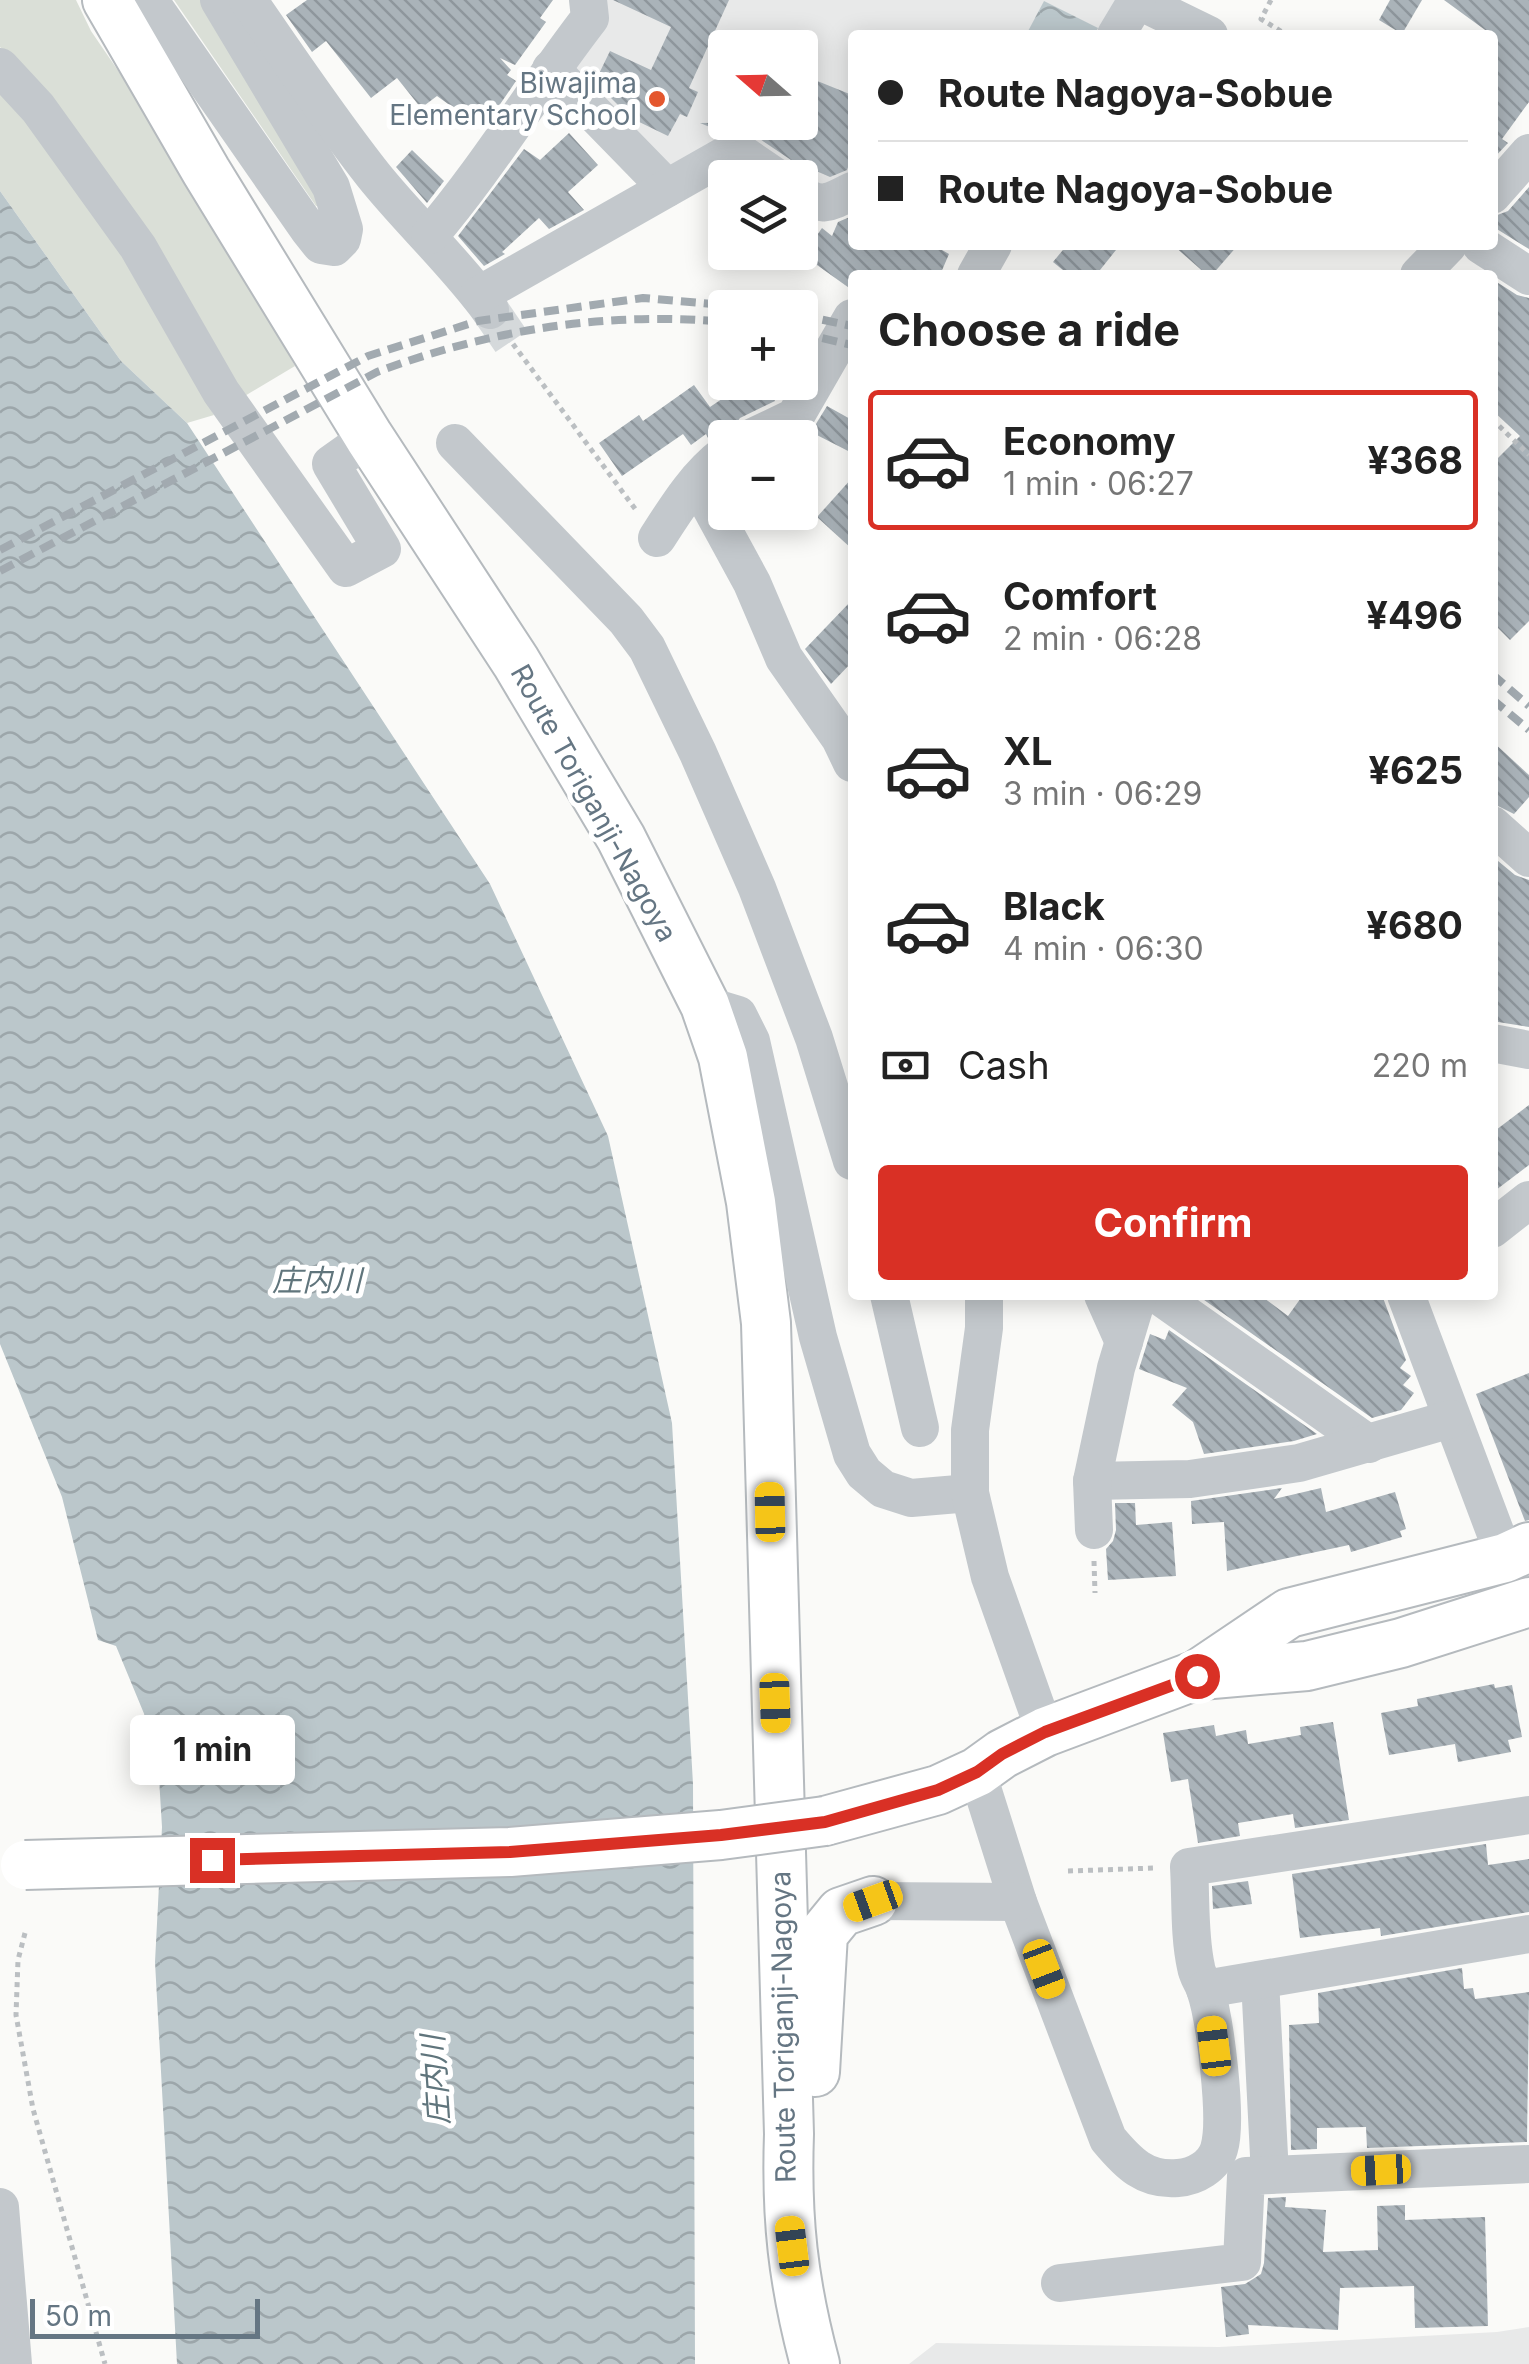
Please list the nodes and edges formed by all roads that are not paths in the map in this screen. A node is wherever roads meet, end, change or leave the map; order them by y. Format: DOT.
graph roads {
  1 [pos="107,0"];
  2 [pos="149,0"];
  3 [pos="219,0"];
  4 [pos="248,0"];
  5 [pos="588,0"];
  6 [pos="1137,0"];
  7 [pos="1119,30"];
  8 [pos="1199,30"];
  9 [pos="0,68"];
  10 [pos="551,69"];
  11 [pos="1529,153"];
  12 [pos="717,160"];
  13 [pos="751,160"];
  14 [pos="708,165"];
  15 [pos="1498,183"];
  16 [pos="667,188"];
  17 [pos="848,193"];
  18 [pos="818,203"];
  19 [pos="430,235"];
  20 [pos="1443,250"];
  21 [pos="1489,250"];
  22 [pos="1424,270"];
  23 [pos="1529,276"];
  24 [pos="848,325"];
  25 [pos="789,420"];
  26 [pos="369,437"];
  27 [pos="455,444"];
  28 [pos="708,470"];
  29 [pos="696,482"];
  30 [pos="657,538"];
  31 [pos="848,755"];
  32 [pos="1498,830"];
  33 [pos="1529,858"];
  34 [pos="705,1006"];
  35 [pos="1498,1044"];
  36 [pos="1529,1050"];
  37 [pos="848,1148"];
  38 [pos="1529,1200"];
  39 [pos="1498,1224"];
  40 [pos="890,1300"];
  41 [pos="984,1300"];
  42 [pos="1105,1300"];
  43 [pos="1137,1300"];
  44 [pos="1165,1300"];
  45 [pos="1409,1300"];
  46 [pos="1124,1342"];
  47 [pos="1450,1419"];
  48 [pos="920,1428"];
  49 [pos="1369,1444"];
  50 [pos="1092,1481"];
  51 [pos="970,1493"];
  52 [pos="1094,1530"];
  53 [pos="1517,1552"];
  54 [pos="1527,1610"];
  55 [pos="1197,1676"];
  56 [pos="1045,1732"];
  57 [pos="977,1772"];
  58 [pos="1529,1815"];
  59 [pos="13,1864"];
  60 [pos="873,1901"];
  61 [pos="1018,1902"];
  62 [pos="1529,1934"];
  63 [pos="1260,1980"];
  64 [pos="1205,1989"];
  65 [pos="789,2134"];
  66 [pos="1529,2164"];
  67 [pos="1270,2175"];
  68 [pos="0,2207"];
  69 [pos="1060,2282"];
  70 [pos="13,2364"];
  71 [pos="815,2364"];
  1 -- 26 [label="main road, Route Toriganji-Nagoya"];
  2 -- 3 [label="street"];
  4 -- 19 [label="street"];
  5 -- 10 [label="street"];
  6 -- 7 [label="street"];
  6 -- 8 [label="street"];
  9 -- 26 [label="street"];
  10 -- 16 [label="street"];
  10 -- 19 [label="street"];
  11 -- 15 [label="street"];
  12 -- 13 [label="street"];
  14 -- 16 [label="street"];
  16 -- 19 [label="street"];
  17 -- 18 [label="street"];
  20 -- 22 [label="street"];
  21 -- 23 [label="street"];
  24 -- 25 [label="street"];
  26 -- 34 [label="main road, Route Toriganji-Nagoya"];
  27 -- 37 [label="street"];
  28 -- 29 [label="street"];
  29 -- 30 [label="street"];
  29 -- 31 [label="street"];
  32 -- 33 [label="street"];
  34 -- 51 [label="street"];
  34 -- 65 [label="main road, Route Toriganji-Nagoya"];
  35 -- 36 [label="street"];
  38 -- 39 [label="street"];
  40 -- 48 [label="street"];
  41 -- 51 [label="street"];
  42 -- 46 [label="street"];
  43 -- 46 [label="street"];
  44 -- 49 [label="street"];
  45 -- 47 [label="street"];
  46 -- 50 [label="street"];
  47 -- 49 [label="street"];
  47 -- 53 [label="street"];
  49 -- 50 [label="street"];
  50 -- 52 [label="street"];
  51 -- 56 [label="street"];
  53 -- 54 [label="main road"];
  53 -- 55 [label="main road"];
  54 -- 55 [label="main road"];
  55 -- 56 [label="main road"];
  56 -- 57 [label="main road"];
  57 -- 59 [label="main road, bridge"];
  57 -- 61 [label="street"];
  58 -- 64 [label="street"];
  60 -- 61 [label="street"];
  60 -- 65 [label="main road"];
  61 -- 64 [label="street"];
  62 -- 63 [label="street"];
  63 -- 64 [label="street"];
  63 -- 67 [label="street"];
  65 -- 71 [label="main road, Route Toriganji-Nagoya"];
  66 -- 67 [label="street"];
  67 -- 69 [label="street"];
  68 -- 70 [label="street"];
}
